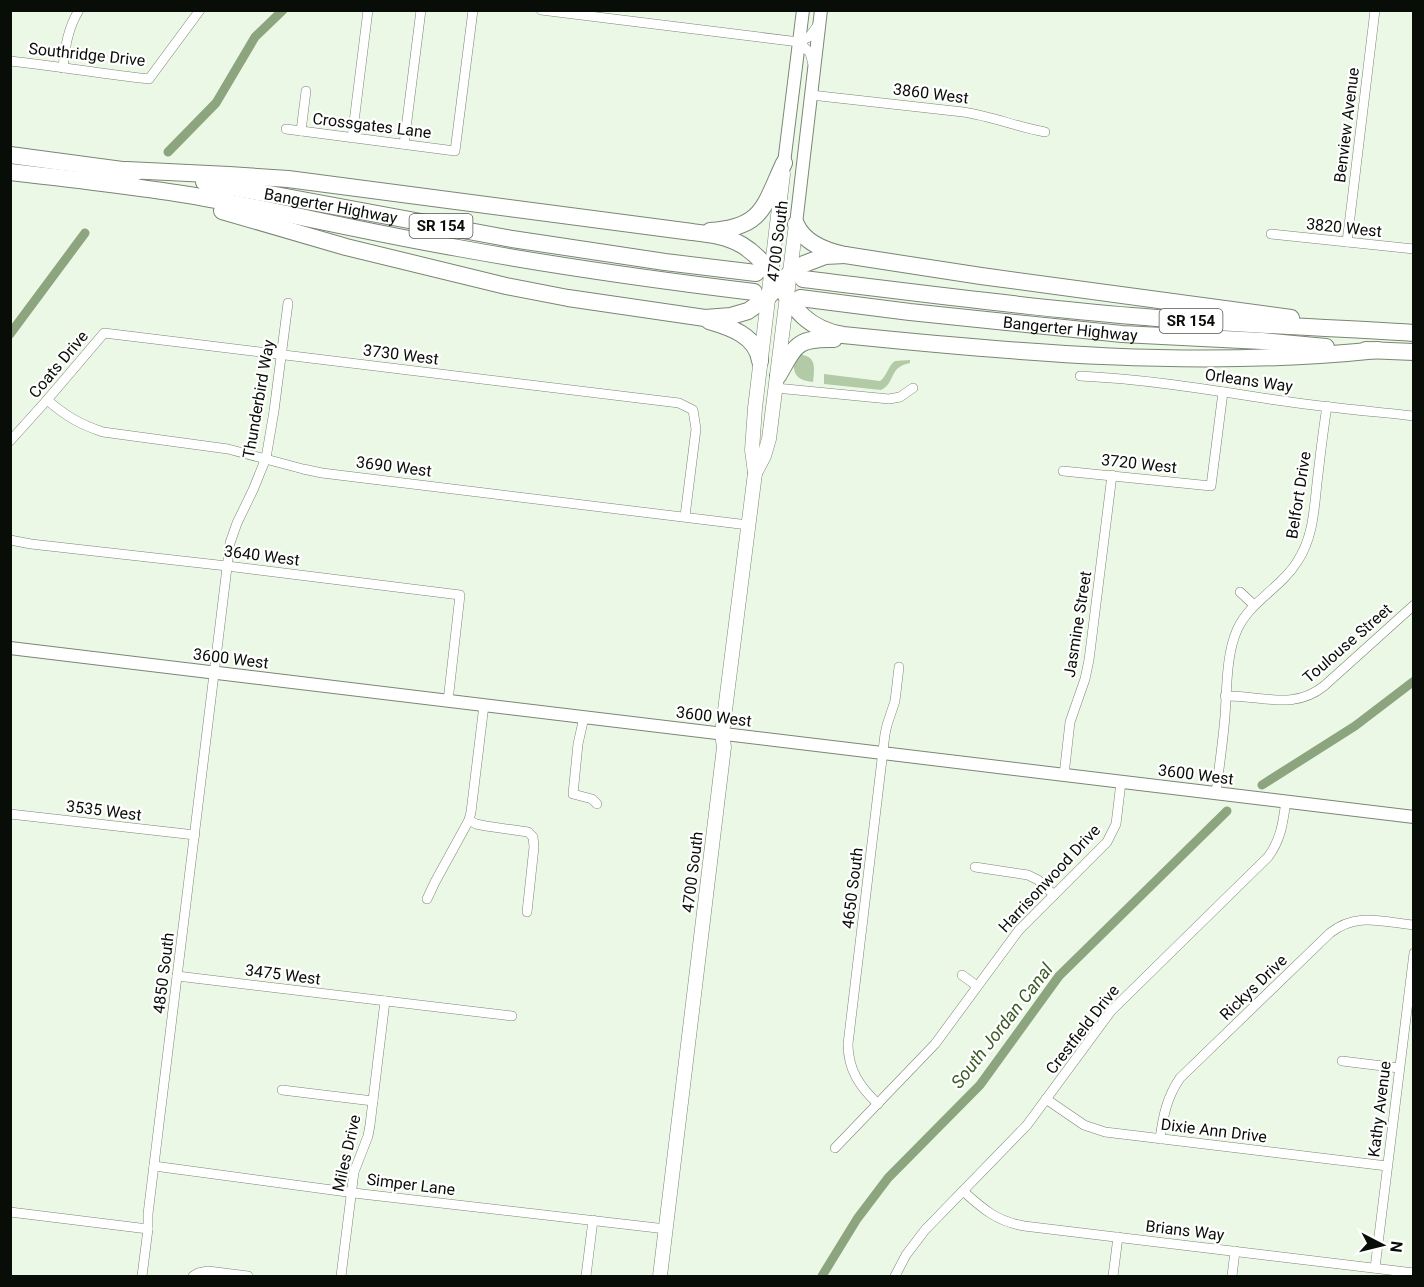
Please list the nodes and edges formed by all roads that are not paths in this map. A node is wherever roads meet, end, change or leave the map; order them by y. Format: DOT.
graph roads {
  1 [pos="80,10"];
  2 [pos="200,10"];
  3 [pos="368,10"];
  4 [pos="421,10"];
  5 [pos="473,10"];
  6 [pos="542,10"];
  7 [pos="803,10"];
  8 [pos="1375,10"];
  9 [pos="574,12"];
  10 [pos="821,14"];
  11 [pos="799,42"];
  12 [pos="10,61"];
  13 [pos="63,68"];
  14 [pos="814,72"];
  15 [pos="306,91"];
  16 [pos="811,95"];
  17 [pos="286,129"];
  18 [pos="301,131"];
  19 [pos="1045,132"];
  20 [pos="352,138"];
  21 [pos="404,144"];
  22 [pos="10,155"];
  23 [pos="784,163"];
  24 [pos="127,170"];
  25 [pos="10,172"];
  26 [pos="156,190"];
  27 [pos="796,224"];
  28 [pos="692,232"];
  29 [pos="1271,234"];
  30 [pos="1347,242"];
  31 [pos="1413,249"];
  32 [pos="845,255"];
  33 [pos="779,286"];
  34 [pos="288,303"];
  35 [pos="696,317"];
  36 [pos="1369,330"];
  37 [pos="104,333"];
  38 [pos="1413,333"];
  39 [pos="865,337"];
  40 [pos="1378,350"];
  41 [pos="1413,352"];
  42 [pos="282,355"];
  43 [pos="760,361"];
  44 [pos="1080,376"];
  45 [pos="777,382"];
  46 [pos="913,388"];
  47 [pos="1223,392"];
  48 [pos="48,400"];
  49 [pos="1327,406"];
  50 [pos="1413,416"];
  51 [pos="10,441"];
  52 [pos="266,458"];
  53 [pos="1063,471"];
  54 [pos="755,473"];
  55 [pos="1112,476"];
  56 [pos="685,516"];
  57 [pos="748,525"];
  58 [pos="10,540"];
  59 [pos="227,566"];
  60 [pos="1240,592"];
  61 [pos="1254,605"];
  62 [pos="1413,605"];
  63 [pos="10,648"];
  64 [pos="899,667"];
  65 [pos="214,673"];
  66 [pos="1225,696"];
  67 [pos="448,700"];
  68 [pos="484,705"];
  69 [pos="584,717"];
  70 [pos="722,734"];
  71 [pos="883,753"];
  72 [pos="1064,775"];
  73 [pos="1121,782"];
  74 [pos="1216,793"];
  75 [pos="1286,801"];
  76 [pos="597,804"];
  77 [pos="10,814"];
  78 [pos="1413,817"];
  79 [pos="469,820"];
  80 [pos="195,835"];
  81 [pos="975,867"];
  82 [pos="1054,895"];
  83 [pos="427,899"];
  84 [pos="527,912"];
  85 [pos="1413,925"];
  86 [pos="1413,953"];
  87 [pos="962,975"];
  88 [pos="177,976"];
  89 [pos="977,986"];
  90 [pos="385,1001"];
  91 [pos="512,1016"];
  92 [pos="1342,1061"];
  93 [pos="1399,1068"];
  94 [pos="282,1090"];
  95 [pos="1046,1099"];
  96 [pos="373,1101"];
  97 [pos="878,1104"];
  98 [pos="1160,1138"];
  99 [pos="835,1148"];
  100 [pos="154,1166"];
  101 [pos="1388,1166"];
  102 [pos="963,1191"];
  103 [pos="351,1192"];
  104 [pos="10,1212"];
  105 [pos="593,1220"];
  106 [pos="148,1229"];
  107 [pos="666,1229"];
  108 [pos="1118,1237"];
  109 [pos="1235,1251"];
  110 [pos="1375,1268"];
  111 [pos="1413,1273"];
  112 [pos="142,1276"];
  113 [pos="193,1276"];
  114 [pos="248,1276"];
  115 [pos="341,1276"];
  116 [pos="586,1276"];
  117 [pos="660,1276"];
  118 [pos="895,1276"];
  119 [pos="1113,1276"];
  120 [pos="1232,1276"];
  1 -- 13 [label="street"];
  2 -- 13 [label="street, Southridge Drive"];
  3 -- 20 [label="street"];
  4 -- 21 [label="street"];
  5 -- 21 [label="street, Crossgates Lane"];
  6 -- 9 [label="street"];
  7 -- 11 [label="street, 4700 South"];
  8 -- 30 [label="street, Benview Avenue"];
  9 -- 11 [label="street"];
  10 -- 11 [label="street"];
  10 -- 14 [label="street, 4700 South"];
  11 -- 14 [label="street"];
  11 -- 23 [label="street, 4700 South"];
  12 -- 13 [label="street, Southridge Drive"];
  14 -- 16 [label="street, 4700 South"];
  15 -- 18 [label="street"];
  16 -- 19 [label="street, 3860 West"];
  16 -- 27 [label="street, 4700 South"];
  17 -- 18 [label="street, Crossgates Lane"];
  18 -- 20 [label="street, Crossgates Lane"];
  20 -- 21 [label="street, Crossgates Lane"];
  22 -- 24 [label="highway, Bangerter Highway / SR 154"];
  23 -- 28 [label="highway"];
  23 -- 33 [label="main road, 4700 South"];
  24 -- 28 [label="highway"];
  24 -- 33 [label="highway, Bangerter Highway / SR 154"];
  25 -- 26 [label="highway, Bangerter Highway / SR 154"];
  26 -- 33 [label="highway, Bangerter Highway / SR 154"];
  26 -- 35 [label="highway"];
  27 -- 32 [label="highway"];
  27 -- 33 [label="main road, 4700 South"];
  28 -- 33 [label="highway"];
  29 -- 30 [label="street, 3820 West"];
  30 -- 31 [label="street, 3820 West"];
  32 -- 33 [label="highway"];
  32 -- 36 [label="highway"];
  33 -- 35 [label="highway"];
  33 -- 36 [label="highway, Bangerter Highway / SR 154"];
  33 -- 39 [label="highway"];
  33 -- 40 [label="highway, Bangerter Highway / SR 154"];
  33 -- 43 [label="main road, 4700 South"];
  33 -- 45 [label="main road, 4700 South"];
  34 -- 42 [label="street, Thunderbird Way"];
  35 -- 43 [label="highway"];
  36 -- 38 [label="highway, Bangerter Highway / SR 154"];
  37 -- 42 [label="street, 3730 West"];
  37 -- 48 [label="street, Coats Drive"];
  39 -- 40 [label="highway"];
  39 -- 45 [label="highway"];
  40 -- 41 [label="highway, Bangerter Highway / SR 154"];
  42 -- 52 [label="street, Thunderbird Way"];
  42 -- 56 [label="street, 3730 West"];
  43 -- 54 [label="main road, 4700 South"];
  44 -- 47 [label="street, Orleans Way"];
  45 -- 46 [label="street"];
  45 -- 54 [label="main road, 4700 South"];
  47 -- 49 [label="street, Orleans Way"];
  47 -- 55 [label="street, 3720 West"];
  48 -- 51 [label="street, Coats Drive"];
  48 -- 52 [label="street, 3690 West"];
  49 -- 50 [label="street, Orleans Way"];
  49 -- 61 [label="street, Belfort Drive"];
  52 -- 56 [label="street, 3690 West"];
  52 -- 59 [label="street, Thunderbird Way"];
  53 -- 55 [label="street, 3720 West"];
  54 -- 57 [label="main road, 4700 South"];
  55 -- 72 [label="street, Jasmine Street"];
  56 -- 57 [label="street, 3690 West"];
  57 -- 70 [label="main road, 4700 South"];
  58 -- 59 [label="street, 3640 West"];
  59 -- 65 [label="street, Thunderbird Way"];
  59 -- 67 [label="street, 3640 West"];
  60 -- 61 [label="street"];
  61 -- 66 [label="street, Belfort Drive"];
  62 -- 66 [label="street, Toulouse Street"];
  63 -- 65 [label="street, 3600 West"];
  64 -- 71 [label="street, 4650 South"];
  65 -- 67 [label="street, 3600 West"];
  65 -- 80 [label="street, 4850 South"];
  66 -- 74 [label="street, Belfort Drive"];
  67 -- 68 [label="street, 3600 West"];
  68 -- 69 [label="street, 3600 West"];
  68 -- 79 [label="street"];
  69 -- 70 [label="street, 3600 West"];
  69 -- 76 [label="street"];
  70 -- 71 [label="street, 3600 West"];
  70 -- 107 [label="main road, 4700 South"];
  71 -- 72 [label="street, 3600 West"];
  71 -- 97 [label="street, 4650 South"];
  72 -- 73 [label="street, 3600 West"];
  73 -- 74 [label="street, 3600 West"];
  73 -- 82 [label="street, Harrisonwood Drive"];
  74 -- 75 [label="street, 3600 West"];
  75 -- 78 [label="street, 3600 West"];
  75 -- 95 [label="street, Crestfield Drive"];
  77 -- 80 [label="street, 3535 West"];
  79 -- 83 [label="street"];
  79 -- 84 [label="street"];
  80 -- 88 [label="street, 4850 South"];
  81 -- 82 [label="street"];
  82 -- 89 [label="street, Harrisonwood Drive"];
  85 -- 98 [label="street, Rickys Drive"];
  86 -- 93 [label="street, Kathy Avenue"];
  87 -- 89 [label="street"];
  88 -- 90 [label="street, 3475 West"];
  88 -- 100 [label="street, 4850 South"];
  89 -- 97 [label="street, Harrisonwood Drive"];
  90 -- 91 [label="street, 3475 West"];
  90 -- 96 [label="street, Miles Drive"];
  92 -- 93 [label="street"];
  93 -- 101 [label="street, Kathy Avenue"];
  94 -- 96 [label="street"];
  95 -- 98 [label="street, Dixie Ann Drive"];
  95 -- 102 [label="street, Crestfield Drive"];
  96 -- 103 [label="street, Miles Drive"];
  97 -- 99 [label="street, Harrisonwood Drive"];
  98 -- 101 [label="street, Dixie Ann Drive"];
  100 -- 103 [label="street, Simper Lane"];
  100 -- 106 [label="street, 4850 South"];
  101 -- 110 [label="street, Kathy Avenue"];
  102 -- 108 [label="street, Brians Way"];
  102 -- 118 [label="street, Crestfield Drive"];
  103 -- 105 [label="street, Simper Lane"];
  103 -- 115 [label="street, Miles Drive"];
  104 -- 106 [label="street"];
  105 -- 107 [label="street, Simper Lane"];
  105 -- 116 [label="street"];
  106 -- 112 [label="street, 4850 South"];
  107 -- 117 [label="main road, 4700 South"];
  108 -- 109 [label="street, Brians Way"];
  108 -- 119 [label="street"];
  109 -- 110 [label="street, Brians Way"];
  109 -- 120 [label="street"];
  110 -- 111 [label="street, Brians Way"];
  113 -- 114 [label="street"];
}
